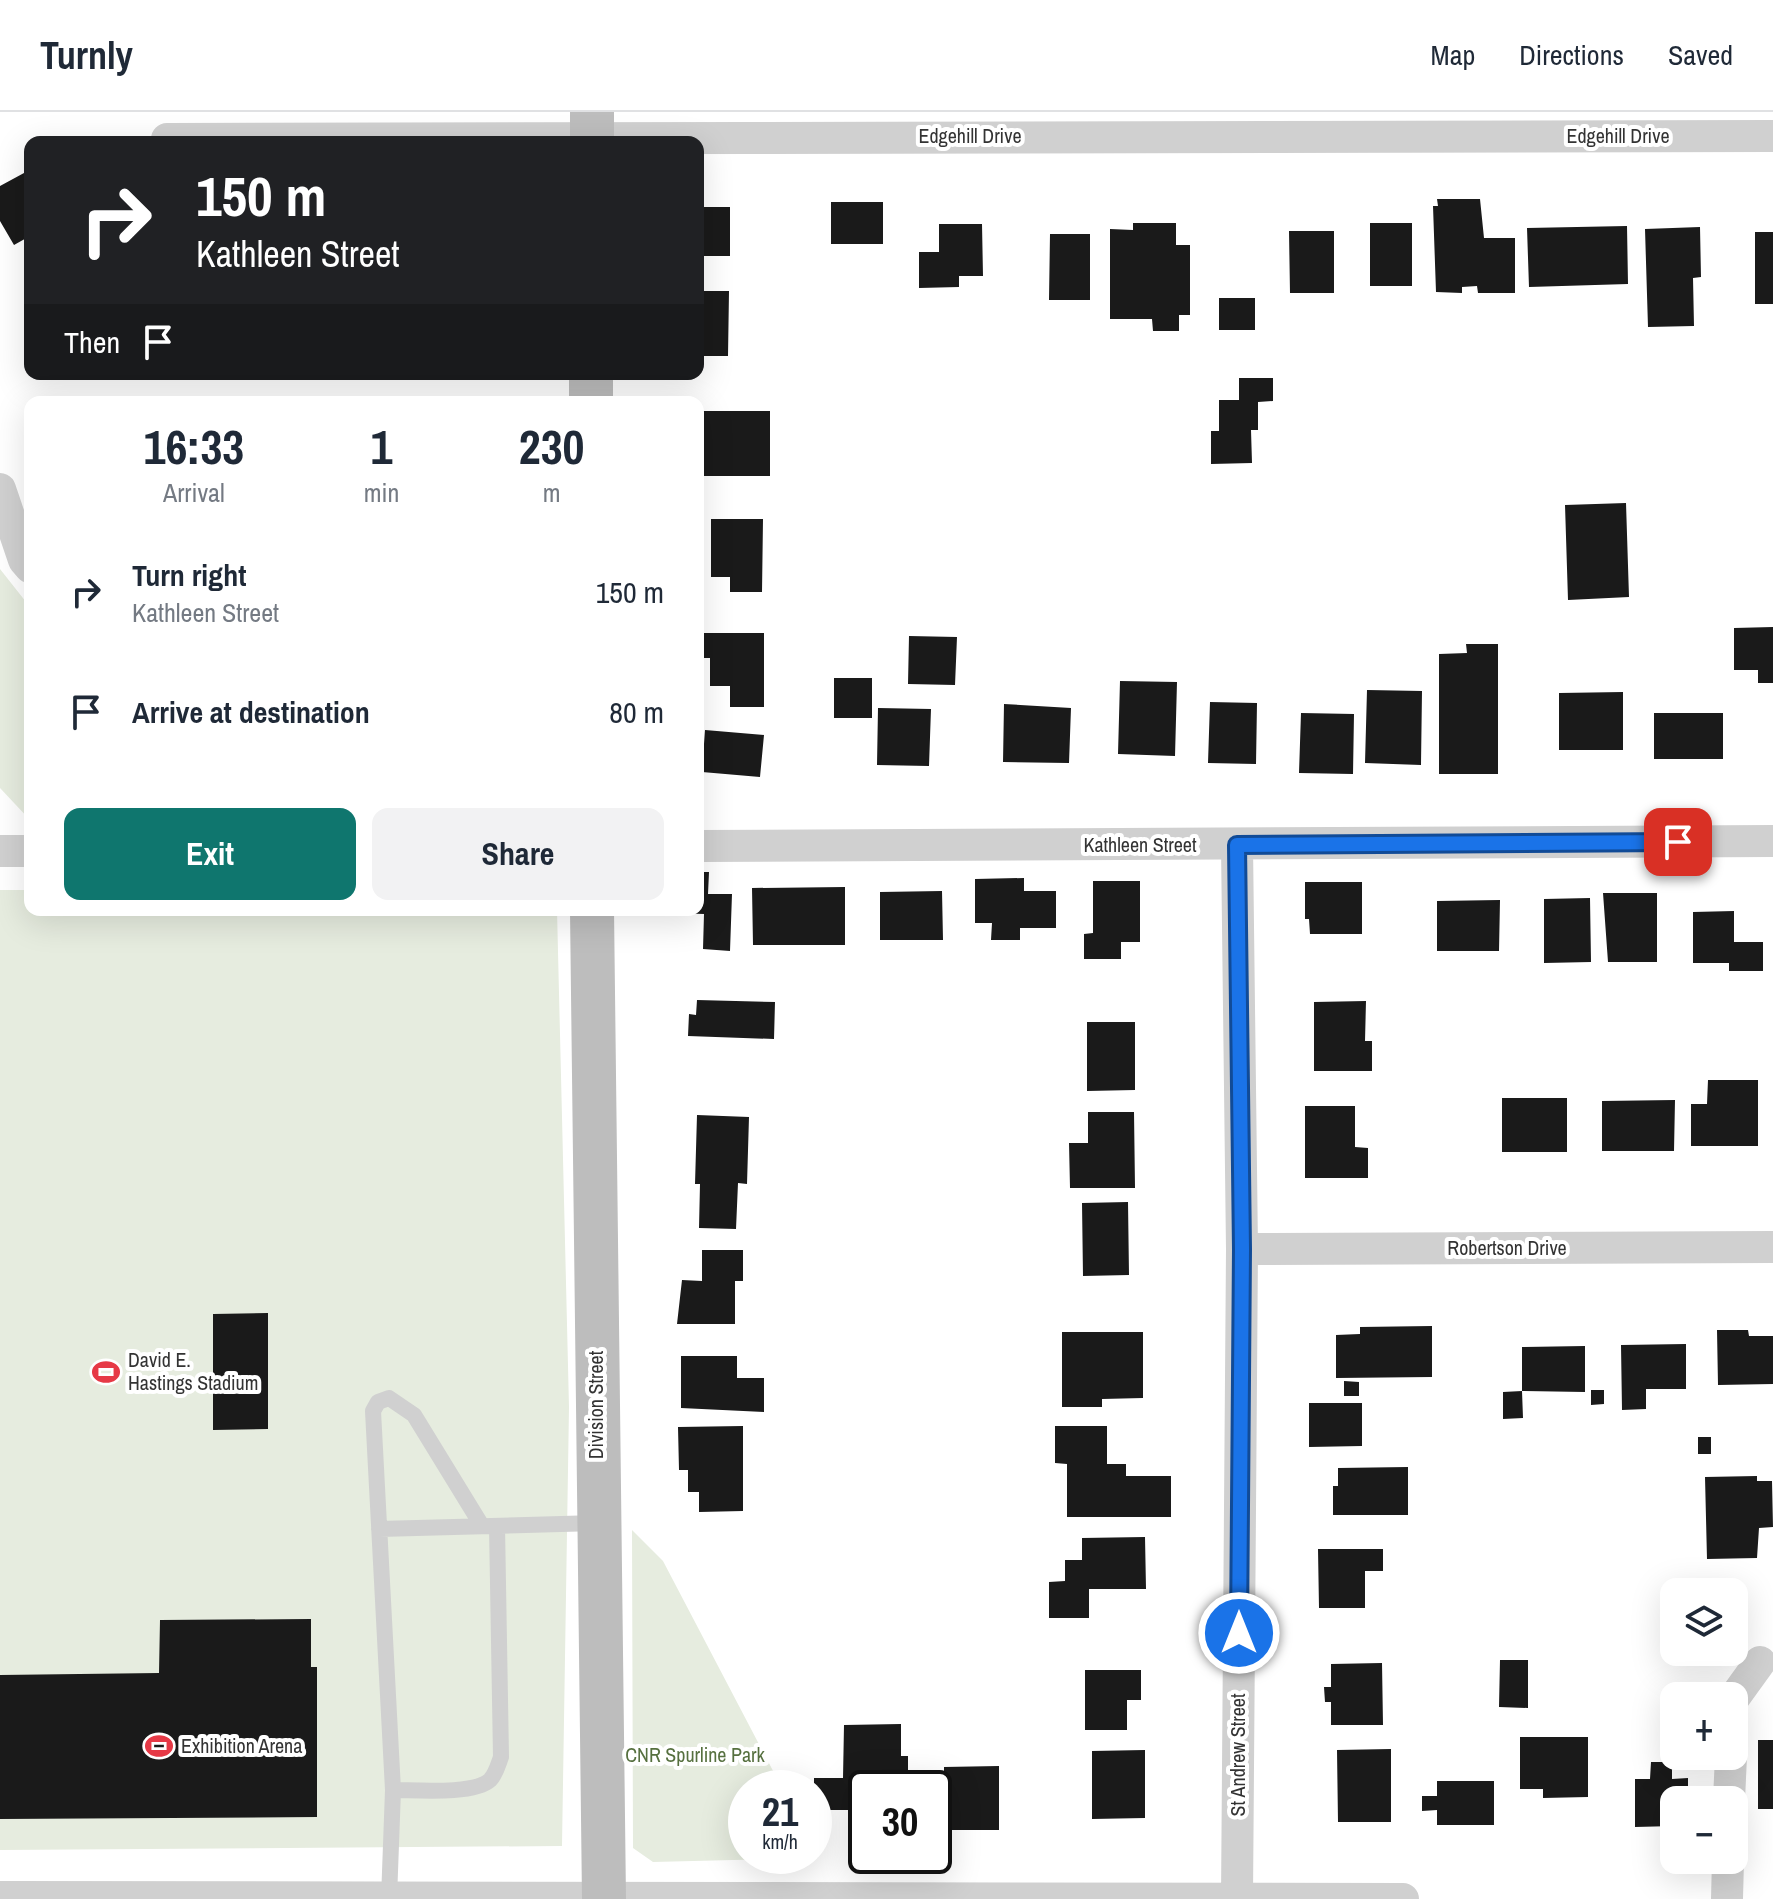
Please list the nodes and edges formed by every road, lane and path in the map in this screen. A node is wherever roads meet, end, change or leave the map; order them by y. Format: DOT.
graph roads {
  1 [pos="592,130"];
  2 [pos="309,136"];
  3 [pos="1773,136"];
  4 [pos="0,489"];
  5 [pos="24,560"];
  6 [pos="1773,841"];
  7 [pos="1237,845"];
  8 [pos="704,846"];
  9 [pos="0,851"];
  10 [pos="24,851"];
  11 [pos="592,916"];
  12 [pos="1773,1247"];
  13 [pos="1242,1249"];
  14 [pos="597,1523"];
  15 [pos="489,1526"];
  16 [pos="379,1529"];
  17 [pos="1760,1662"];
  18 [pos="1746,1682"];
  19 [pos="393,1790"];
  20 [pos="1728,1874"];
  21 [pos="0,1897"];
  22 [pos="234,1897"];
  23 [pos="604,1898"];
  24 [pos="1237,1898"];
  25 [pos="389,1899"];
  26 [pos="1362,1899"];
  27 [pos="1403,1899"];
  28 [pos="1727,1899"];
  1 -- 2 [label="street, Edgehill Drive"];
  1 -- 3 [label="street, Edgehill Drive"];
  4 -- 5 [label="street"];
  6 -- 7 [label="street, Kathleen Street"];
  7 -- 8 [label="street, Kathleen Street"];
  7 -- 13 [label="street, St Andrew Street"];
  9 -- 10 [label="street"];
  11 -- 14 [label="street, Division Street"];
  12 -- 13 [label="street, Robertson Drive"];
  13 -- 24 [label="street, St Andrew Street"];
  14 -- 15 [label="lane"];
  14 -- 23 [label="street, Division Street"];
  15 -- 16 [label="lane"];
  15 -- 16 [label="lane"];
  15 -- 19 [label="lane"];
  16 -- 19 [label="lane"];
  17 -- 18 [label="street"];
  19 -- 25 [label="lane"];
  20 -- 28 [label="street"];
  21 -- 22 [label="street"];
  22 -- 25 [label="street"];
  23 -- 24 [label="street"];
  23 -- 25 [label="street"];
  24 -- 26 [label="street"];
  26 -- 27 [label="street"];
}
